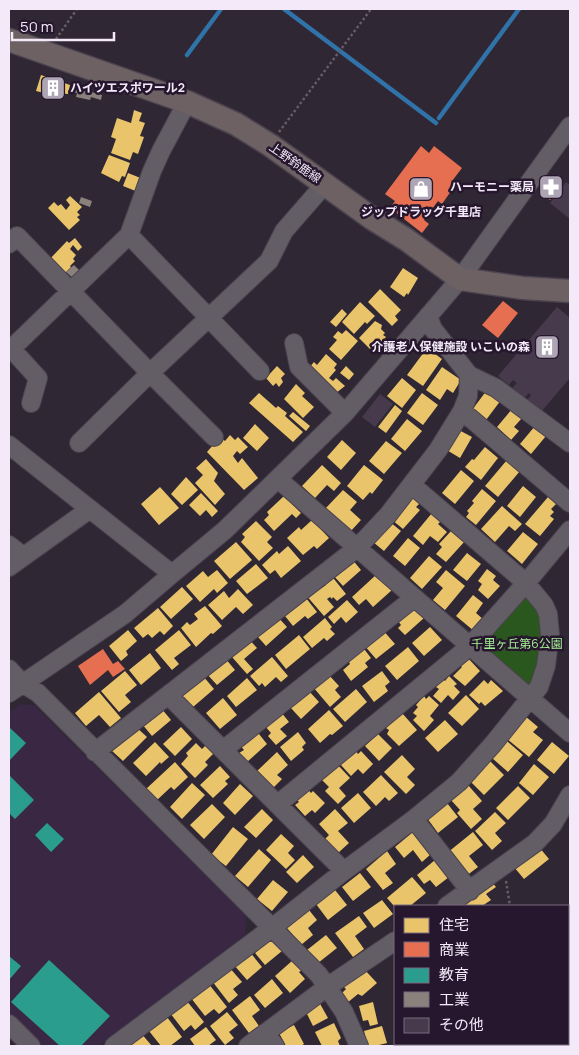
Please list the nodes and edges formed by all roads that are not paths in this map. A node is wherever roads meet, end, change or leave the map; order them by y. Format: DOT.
graph roads {
  1 [pos="9,40"];
  2 [pos="188,102"];
  3 [pos="570,126"];
  4 [pos="325,184"];
  5 [pos="129,235"];
  6 [pos="9,244"];
  7 [pos="460,279"];
  8 [pos="70,291"];
  9 [pos="570,291"];
  10 [pos="428,316"];
  11 [pos="209,318"];
  12 [pos="294,343"];
  13 [pos="10,348"];
  14 [pos="260,370"];
  15 [pos="150,373"];
  16 [pos="469,375"];
  17 [pos="31,403"];
  18 [pos="462,411"];
  19 [pos="345,413"];
  20 [pos="214,437"];
  21 [pos="79,443"];
  22 [pos="570,443"];
  23 [pos="9,445"];
  24 [pos="278,479"];
  25 [pos="412,484"];
  26 [pos="570,503"];
  27 [pos="90,508"];
  28 [pos="570,530"];
  29 [pos="9,545"];
  30 [pos="356,548"];
  31 [pos="23,556"];
  32 [pos="9,567"];
  33 [pos="172,574"];
  34 [pos="526,583"];
  35 [pos="414,598"];
  36 [pos="469,647"];
  37 [pos="9,669"];
  38 [pos="16,688"];
  39 [pos="168,695"];
  40 [pos="531,699"];
  41 [pos="570,733"];
  42 [pos="223,750"];
  43 [pos="96,752"];
  44 [pos="570,795"];
  45 [pos="278,804"];
  46 [pos="414,819"];
  47 [pos="344,871"];
  48 [pos="470,891"];
  49 [pos="449,905"];
  50 [pos="273,927"];
  51 [pos="394,942"];
  52 [pos="327,987"];
  53 [pos="9,1024"];
  54 [pos="270,1040"];
  55 [pos="31,1046"];
  56 [pos="114,1046"];
  57 [pos="248,1046"];
  58 [pos="359,1046"];
  1 -- 2 [label="main road, 上野鈴鹿線"];
  2 -- 4 [label="main road, 上野鈴鹿線"];
  2 -- 5 [label="street"];
  3 -- 7 [label="street"];
  4 -- 7 [label="main road, 上野鈴鹿線"];
  4 -- 11 [label="street"];
  5 -- 8 [label="street"];
  5 -- 11 [label="street"];
  6 -- 8 [label="street"];
  7 -- 9 [label="main road, 上野鈴鹿線"];
  7 -- 10 [label="street"];
  8 -- 13 [label="street"];
  8 -- 15 [label="street"];
  10 -- 16 [label="street"];
  10 -- 19 [label="street"];
  11 -- 14 [label="street"];
  11 -- 15 [label="street"];
  12 -- 19 [label="street"];
  13 -- 17 [label="street"];
  15 -- 20 [label="street"];
  15 -- 21 [label="street"];
  16 -- 18 [label="street"];
  16 -- 22 [label="street"];
  18 -- 25 [label="street"];
  18 -- 26 [label="street"];
  19 -- 24 [label="street"];
  23 -- 27 [label="street"];
  24 -- 30 [label="street"];
  24 -- 33 [label="street"];
  25 -- 30 [label="street"];
  25 -- 34 [label="street"];
  27 -- 31 [label="street"];
  27 -- 33 [label="street"];
  28 -- 34 [label="street"];
  29 -- 31 [label="street"];
  30 -- 35 [label="street"];
  30 -- 39 [label="street"];
  31 -- 32 [label="street"];
  33 -- 38 [label="street"];
  34 -- 36 [label="street"];
  34 -- 40 [label="street"];
  35 -- 36 [label="street"];
  35 -- 42 [label="street"];
  36 -- 40 [label="street"];
  36 -- 45 [label="street"];
  37 -- 38 [label="street"];
  38 -- 43 [label="street"];
  39 -- 42 [label="street"];
  39 -- 43 [label="street"];
  40 -- 41 [label="street"];
  40 -- 46 [label="street"];
  42 -- 45 [label="street"];
  43 -- 50 [label="street"];
  44 -- 48 [label="street"];
  45 -- 47 [label="street"];
  46 -- 47 [label="street"];
  46 -- 48 [label="street"];
  47 -- 50 [label="street"];
  48 -- 49 [label="street"];
  50 -- 52 [label="street"];
  50 -- 56 [label="street"];
  51 -- 52 [label="street"];
  52 -- 54 [label="street"];
  52 -- 58 [label="street"];
  53 -- 55 [label="street"];
  54 -- 57 [label="street"];
}
